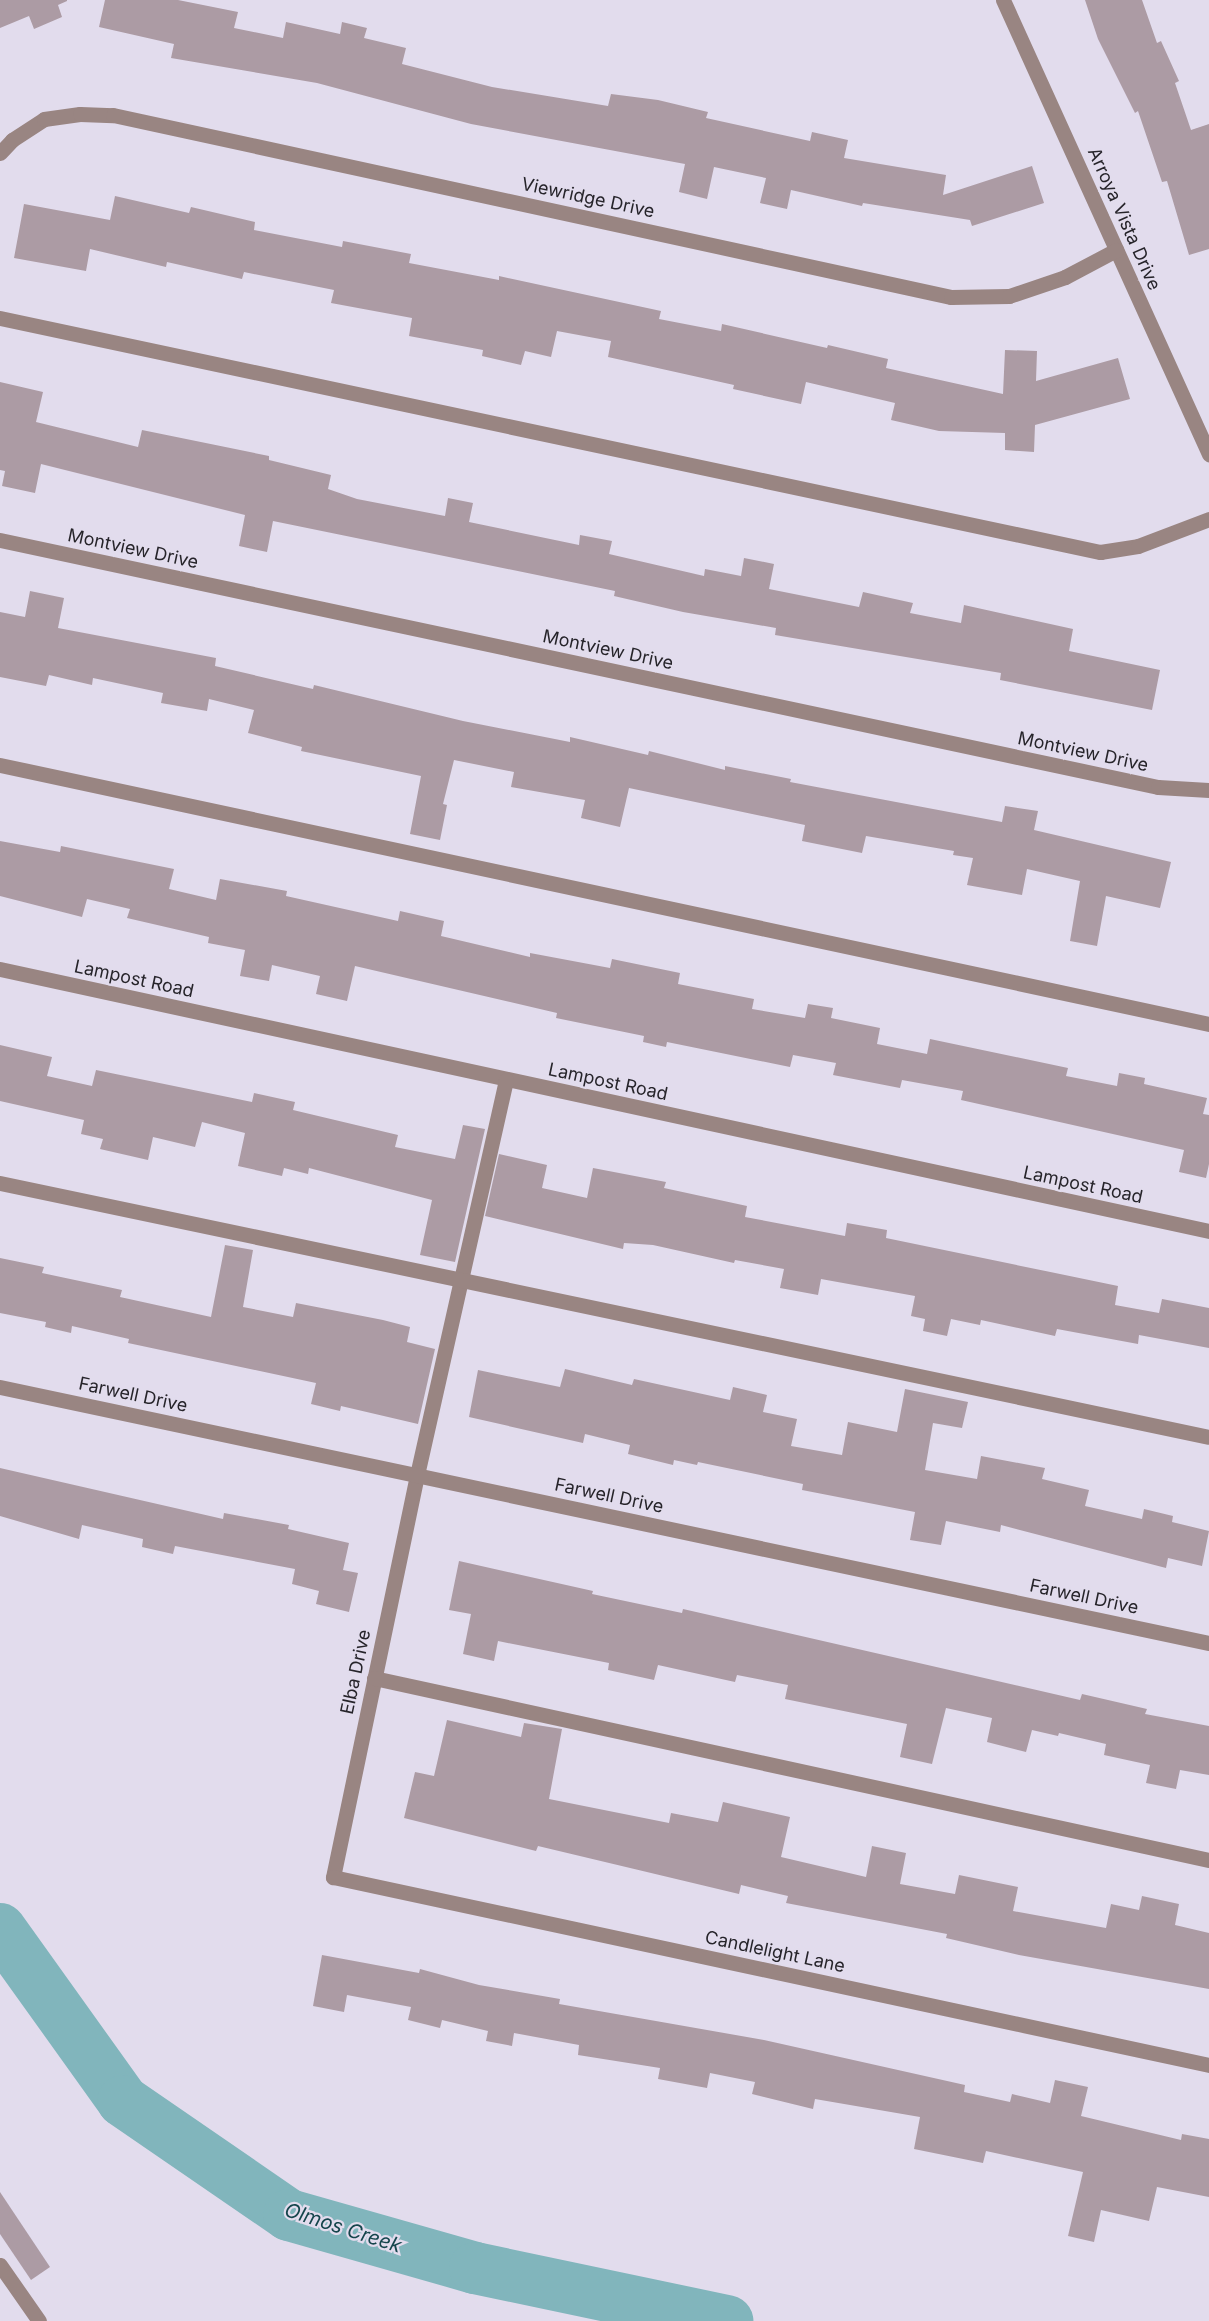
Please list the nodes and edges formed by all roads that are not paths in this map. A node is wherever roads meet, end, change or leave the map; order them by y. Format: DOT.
graph roads {
  1 [pos="1003,0"];
  2 [pos="0,153"];
  3 [pos="1116,250"];
  4 [pos="0,318"];
  5 [pos="1209,454"];
  6 [pos="1209,519"];
  7 [pos="0,540"];
  8 [pos="0,765"];
  9 [pos="1209,790"];
  10 [pos="0,969"];
  11 [pos="1209,1024"];
  12 [pos="506,1080"];
  13 [pos="0,1183"];
  14 [pos="1209,1231"];
  15 [pos="461,1281"];
  16 [pos="0,1387"];
  17 [pos="1209,1437"];
  18 [pos="417,1475"];
  19 [pos="1209,1643"];
  20 [pos="374,1678"];
  21 [pos="1209,1860"];
  22 [pos="333,1877"];
  23 [pos="1209,2065"];
  24 [pos="0,2265"];
  25 [pos="39,2321"];
  1 -- 3 [label="street, Arroya Vista Drive"];
  2 -- 3 [label="street, Viewridge Drive"];
  3 -- 5 [label="street, Arroya Vista Drive"];
  4 -- 6 [label="street"];
  7 -- 9 [label="street, Montview Drive"];
  8 -- 11 [label="street"];
  10 -- 12 [label="street, Lampost Road"];
  12 -- 14 [label="street, Lampost Road"];
  12 -- 15 [label="street, Elba Drive"];
  13 -- 15 [label="street"];
  15 -- 17 [label="street"];
  15 -- 18 [label="street, Elba Drive"];
  16 -- 18 [label="street, Farwell Drive"];
  18 -- 19 [label="street, Farwell Drive"];
  18 -- 20 [label="street, Elba Drive"];
  20 -- 21 [label="street"];
  20 -- 22 [label="street, Elba Drive"];
  22 -- 23 [label="street, Candlelight Lane"];
  24 -- 25 [label="street"];
}
